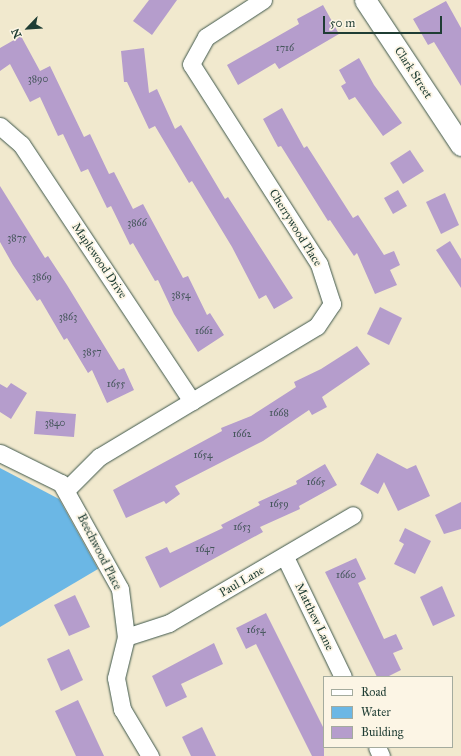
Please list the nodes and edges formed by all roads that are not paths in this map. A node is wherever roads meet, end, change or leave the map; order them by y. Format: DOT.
graph roads {
  1 [pos="263,0"];
  2 [pos="365,0"];
  3 [pos="0,126"];
  4 [pos="461,145"];
  5 [pos="192,401"];
  6 [pos="0,453"];
  7 [pos="66,490"];
  8 [pos="353,515"];
  9 [pos="285,557"];
  10 [pos="126,637"];
  11 [pos="343,676"];
  12 [pos="150,756"];
  1 -- 5 [label="street, Cherrywood Place"];
  2 -- 4 [label="street, Clark Street"];
  3 -- 5 [label="street, Maplewood Drive"];
  5 -- 7 [label="street, Cherrywood Place"];
  6 -- 7 [label="street, Beechwood Place"];
  7 -- 10 [label="street, Beechwood Place"];
  8 -- 9 [label="street, Paul Lane"];
  9 -- 10 [label="street, Paul Lane"];
  9 -- 11 [label="street, Matthew Lane"];
  10 -- 12 [label="street, Beechwood Place"];
}
